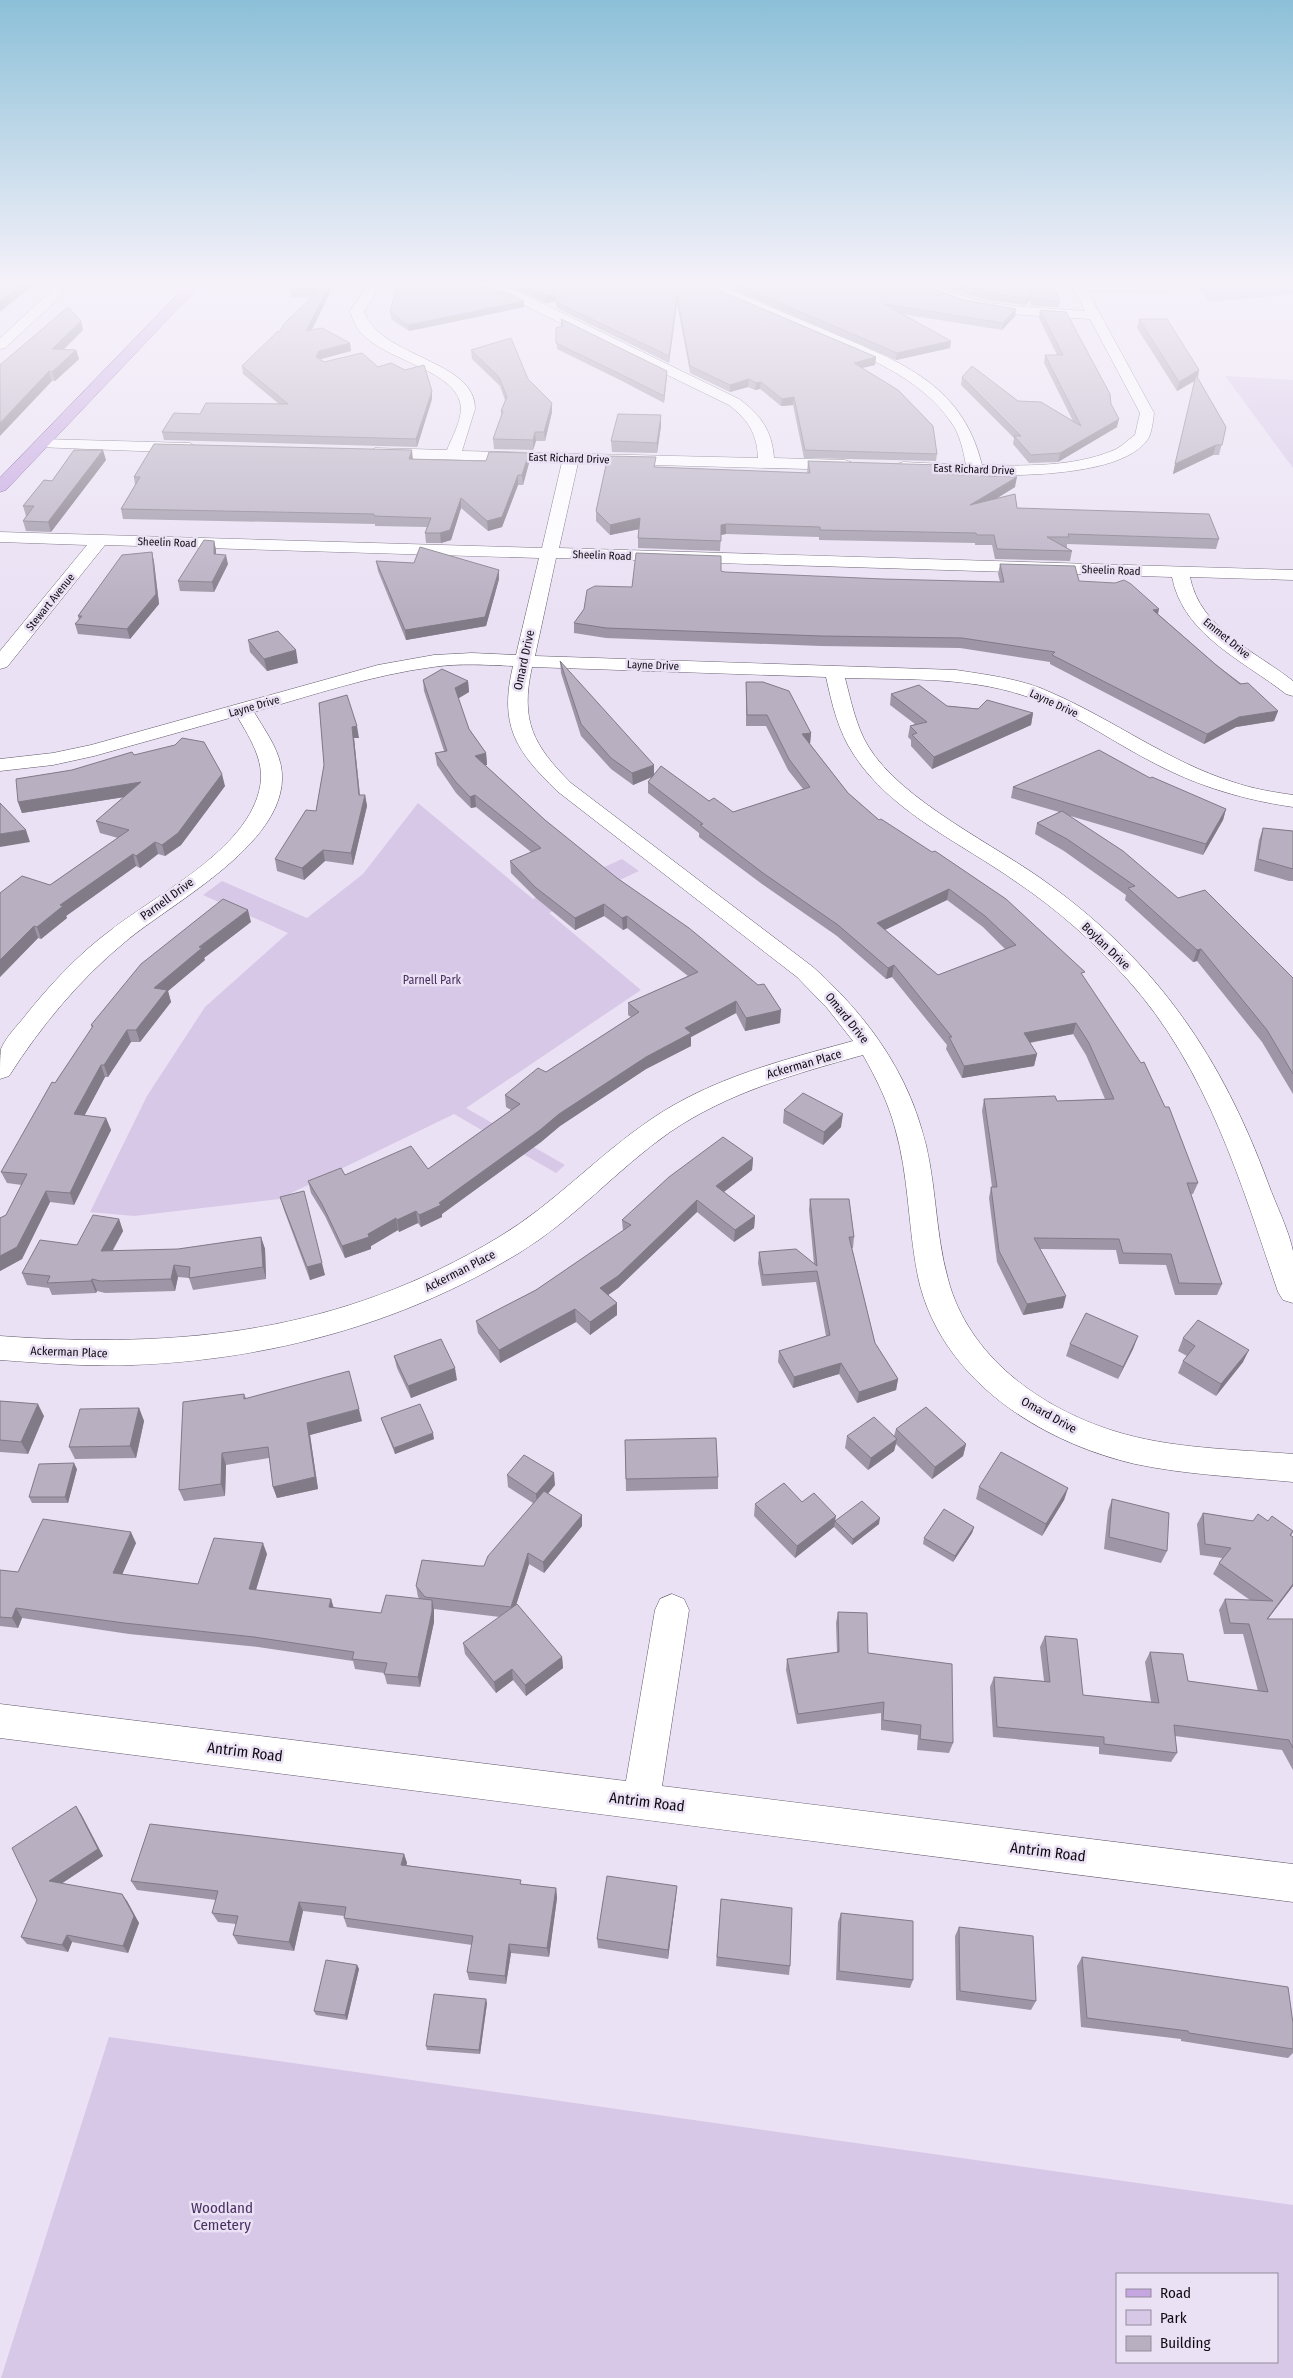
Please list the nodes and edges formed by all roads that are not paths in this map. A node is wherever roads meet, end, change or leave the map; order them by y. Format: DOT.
graph roads {
  1 [pos="90,394"];
  2 [pos="465,394"];
  3 [pos="717,394"];
  4 [pos="934,394"];
  5 [pos="1137,394"];
  6 [pos="42,444"];
  7 [pos="209,448"];
  8 [pos="355,452"];
  9 [pos="453,455"];
  10 [pos="571,458"];
  11 [pos="766,463"];
  12 [pos="860,466"];
  13 [pos="889,466"];
  14 [pos="976,469"];
  15 [pos="0,487"];
  16 [pos="0,538"];
  17 [pos="100,540"];
  18 [pos="548,554"];
  19 [pos="1180,572"];
  20 [pos="1293,575"];
  21 [pos="523,661"];
  22 [pos="0,664"];
  23 [pos="834,671"];
  24 [pos="1293,690"];
  25 [pos="243,709"];
  26 [pos="0,764"];
  27 [pos="1293,801"];
  28 [pos="870,1045"];
  29 [pos="0,1070"];
  30 [pos="1293,1292"];
  31 [pos="0,1348"];
  32 [pos="1293,1468"];
  33 [pos="672,1610"];
  34 [pos="0,1722"];
  35 [pos="641,1801"];
  36 [pos="1293,1883"];
  1 -- 6 [label="main road"];
  2 -- 9 [label="street"];
  3 -- 11 [label="street"];
  4 -- 14 [label="street"];
  5 -- 14 [label="street, East Richard Drive"];
  6 -- 7 [label="street"];
  6 -- 15 [label="main road"];
  8 -- 9 [label="street, East Richard Drive"];
  9 -- 10 [label="street, East Richard Drive"];
  10 -- 11 [label="street, East Richard Drive"];
  10 -- 18 [label="street, Omard Drive"];
  11 -- 12 [label="street, East Richard Drive"];
  13 -- 14 [label="street, East Richard Drive"];
  16 -- 17 [label="street, Sheelin Road"];
  17 -- 18 [label="street, Sheelin Road"];
  17 -- 22 [label="street, Stewart Avenue"];
  18 -- 19 [label="street, Sheelin Road"];
  18 -- 21 [label="street, Omard Drive"];
  19 -- 20 [label="street, Sheelin Road"];
  19 -- 24 [label="street, Emmet Drive"];
  21 -- 23 [label="street, Layne Drive"];
  21 -- 25 [label="street, Layne Drive"];
  21 -- 28 [label="street, Omard Drive"];
  23 -- 27 [label="street, Layne Drive"];
  23 -- 30 [label="street, Boylan Drive"];
  25 -- 26 [label="street, Layne Drive"];
  25 -- 29 [label="street, Parnell Drive"];
  28 -- 31 [label="street, Ackerman Place"];
  28 -- 32 [label="street, Omard Drive"];
  33 -- 35 [label="street"];
  34 -- 35 [label="street, Antrim Road"];
  35 -- 36 [label="street, Antrim Road"];
}
